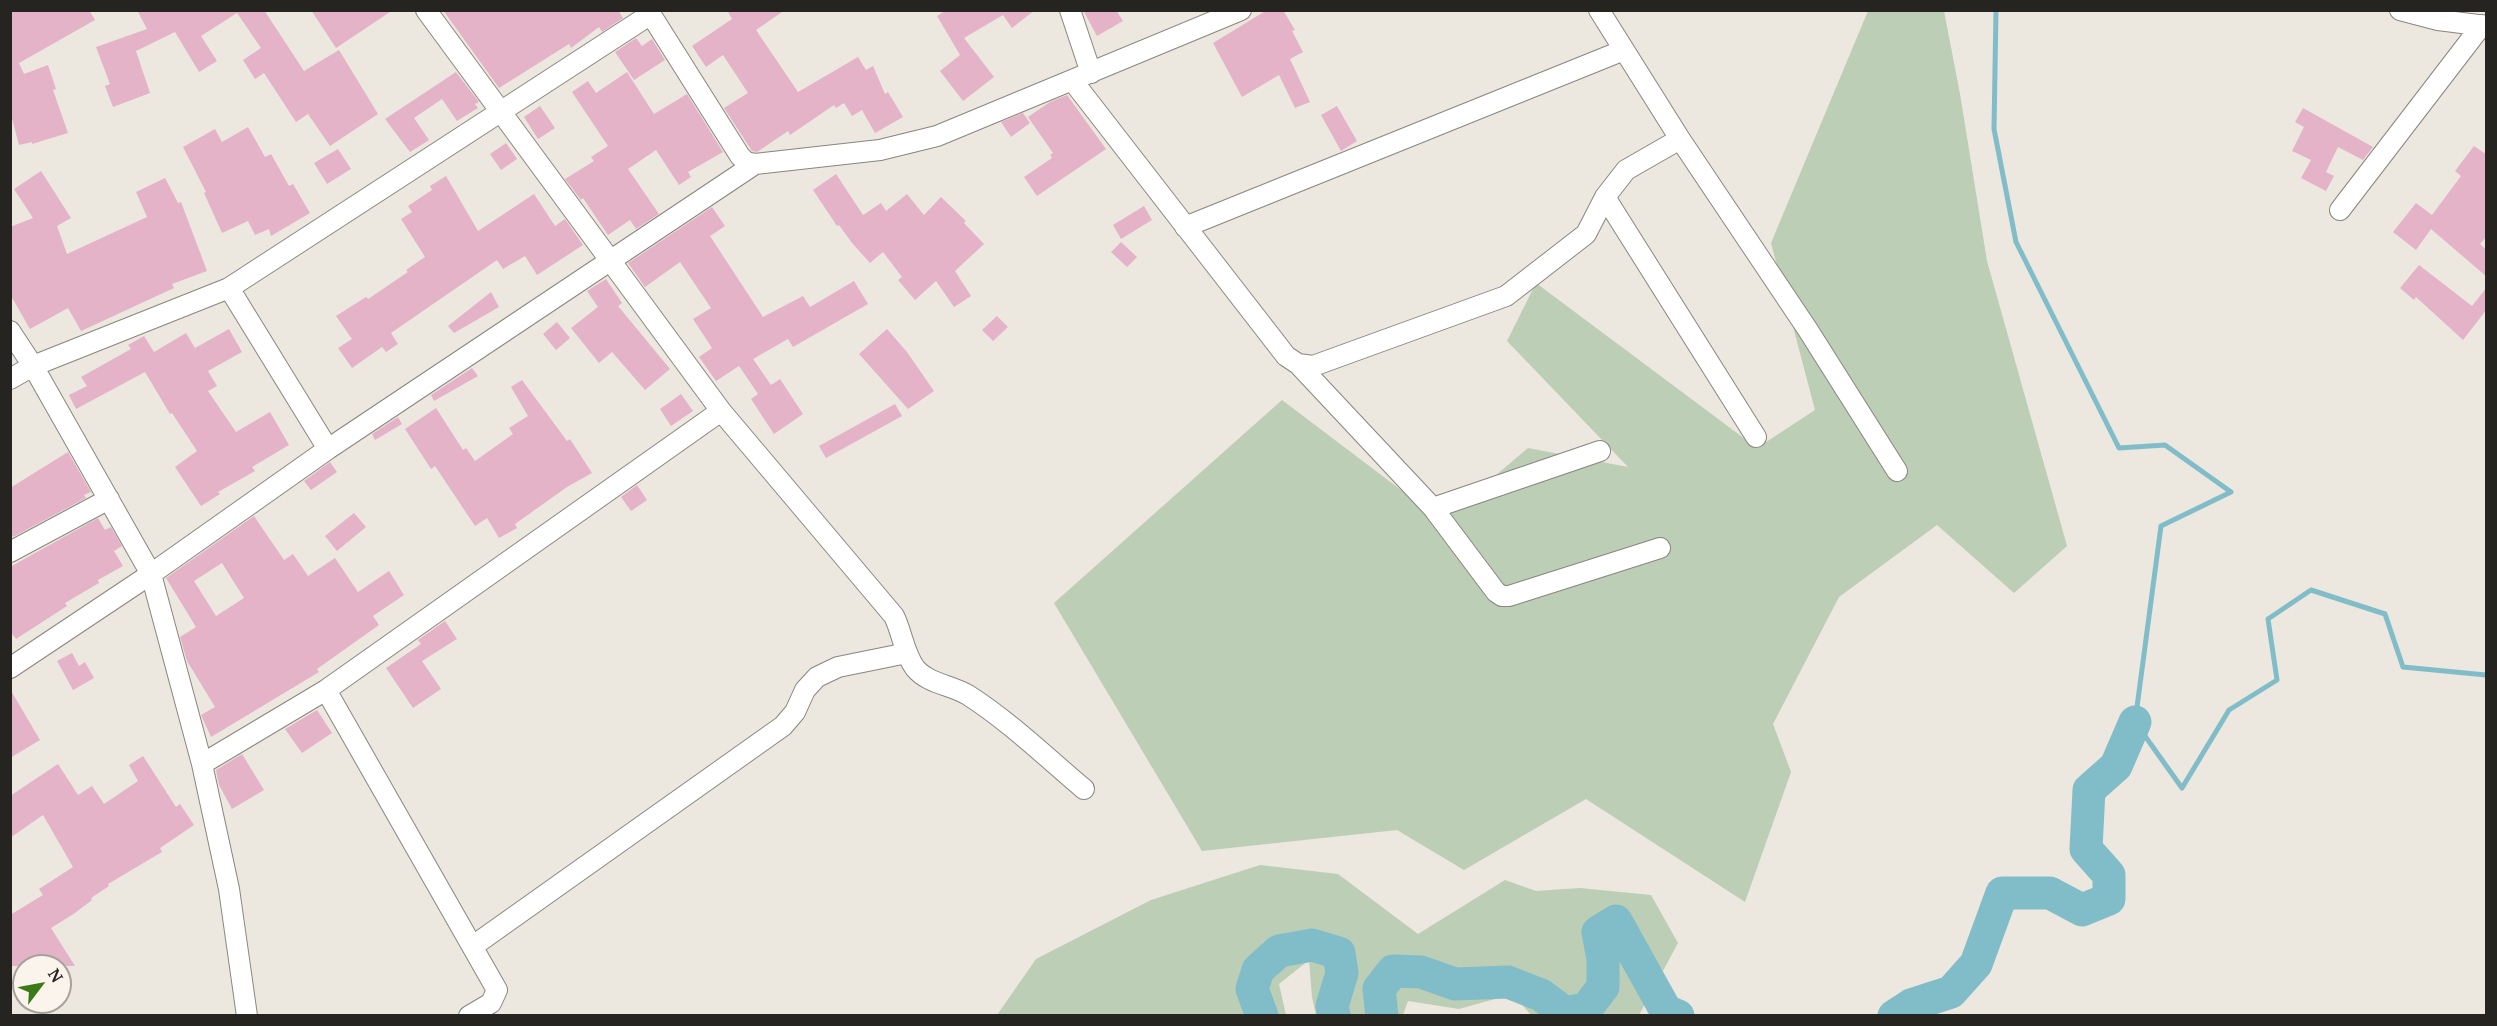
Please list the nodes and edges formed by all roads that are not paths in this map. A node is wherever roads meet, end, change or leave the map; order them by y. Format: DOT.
graph roads {
  1 [pos="426,10"];
  2 [pos="1070,10"];
  3 [pos="1241,10"];
  4 [pos="1599,10"];
  5 [pos="2400,10"];
  6 [pos="649,13"];
  7 [pos="2484,26"];
  8 [pos="1624,50"];
  9 [pos="1091,73"];
  10 [pos="1072,80"];
  11 [pos="500,111"];
  12 [pos="1680,139"];
  13 [pos="755,164"];
  14 [pos="1605,197"];
  15 [pos="2340,210"];
  16 [pos="1185,227"];
  17 [pos="609,262"];
  18 [pos="229,288"];
  19 [pos="10,331"];
  20 [pos="1298,364"];
  21 [pos="33,366"];
  22 [pos="10,379"];
  23 [pos="721,411"];
  24 [pos="1756,437"];
  25 [pos="328,449"];
  26 [pos="1600,450"];
  27 [pos="1897,471"];
  28 [pos="109,498"];
  29 [pos="1433,508"];
  30 [pos="1660,548"];
  31 [pos="10,552"];
  32 [pos="152,574"];
  33 [pos="907,653"];
  34 [pos="10,668"];
  35 [pos="326,690"];
  36 [pos="202,764"];
  37 [pos="1084,789"];
  38 [pos="473,946"];
  39 [pos="247,1016"];
  40 [pos="469,1016"];
  1 -- 11 [label="street"];
  2 -- 9 [label="street"];
  3 -- 9 [label="street"];
  4 -- 8 [label="street"];
  5 -- 7 [label="street"];
  6 -- 11 [label="street"];
  6 -- 13 [label="street"];
  7 -- 15 [label="street"];
  8 -- 12 [label="street"];
  8 -- 16 [label="street"];
  9 -- 10 [label="street"];
  10 -- 13 [label="street"];
  10 -- 16 [label="street"];
  11 -- 17 [label="street"];
  11 -- 18 [label="street"];
  12 -- 14 [label="street"];
  12 -- 27 [label="street"];
  13 -- 17 [label="street"];
  14 -- 20 [label="street"];
  14 -- 24 [label="street"];
  16 -- 20 [label="street"];
  17 -- 23 [label="street"];
  17 -- 25 [label="street"];
  18 -- 21 [label="street"];
  18 -- 25 [label="street"];
  19 -- 21 [label="street"];
  20 -- 29 [label="street"];
  21 -- 22 [label="street"];
  21 -- 28 [label="street"];
  23 -- 33 [label="street"];
  23 -- 35 [label="street"];
  25 -- 32 [label="street"];
  26 -- 29 [label="street"];
  28 -- 31 [label="street"];
  28 -- 32 [label="street"];
  29 -- 30 [label="street"];
  32 -- 34 [label="street"];
  32 -- 36 [label="street"];
  33 -- 37 [label="street"];
  33 -- 38 [label="street"];
  35 -- 36 [label="street"];
  35 -- 38 [label="street"];
  36 -- 39 [label="street"];
  38 -- 40 [label="street"];
}
